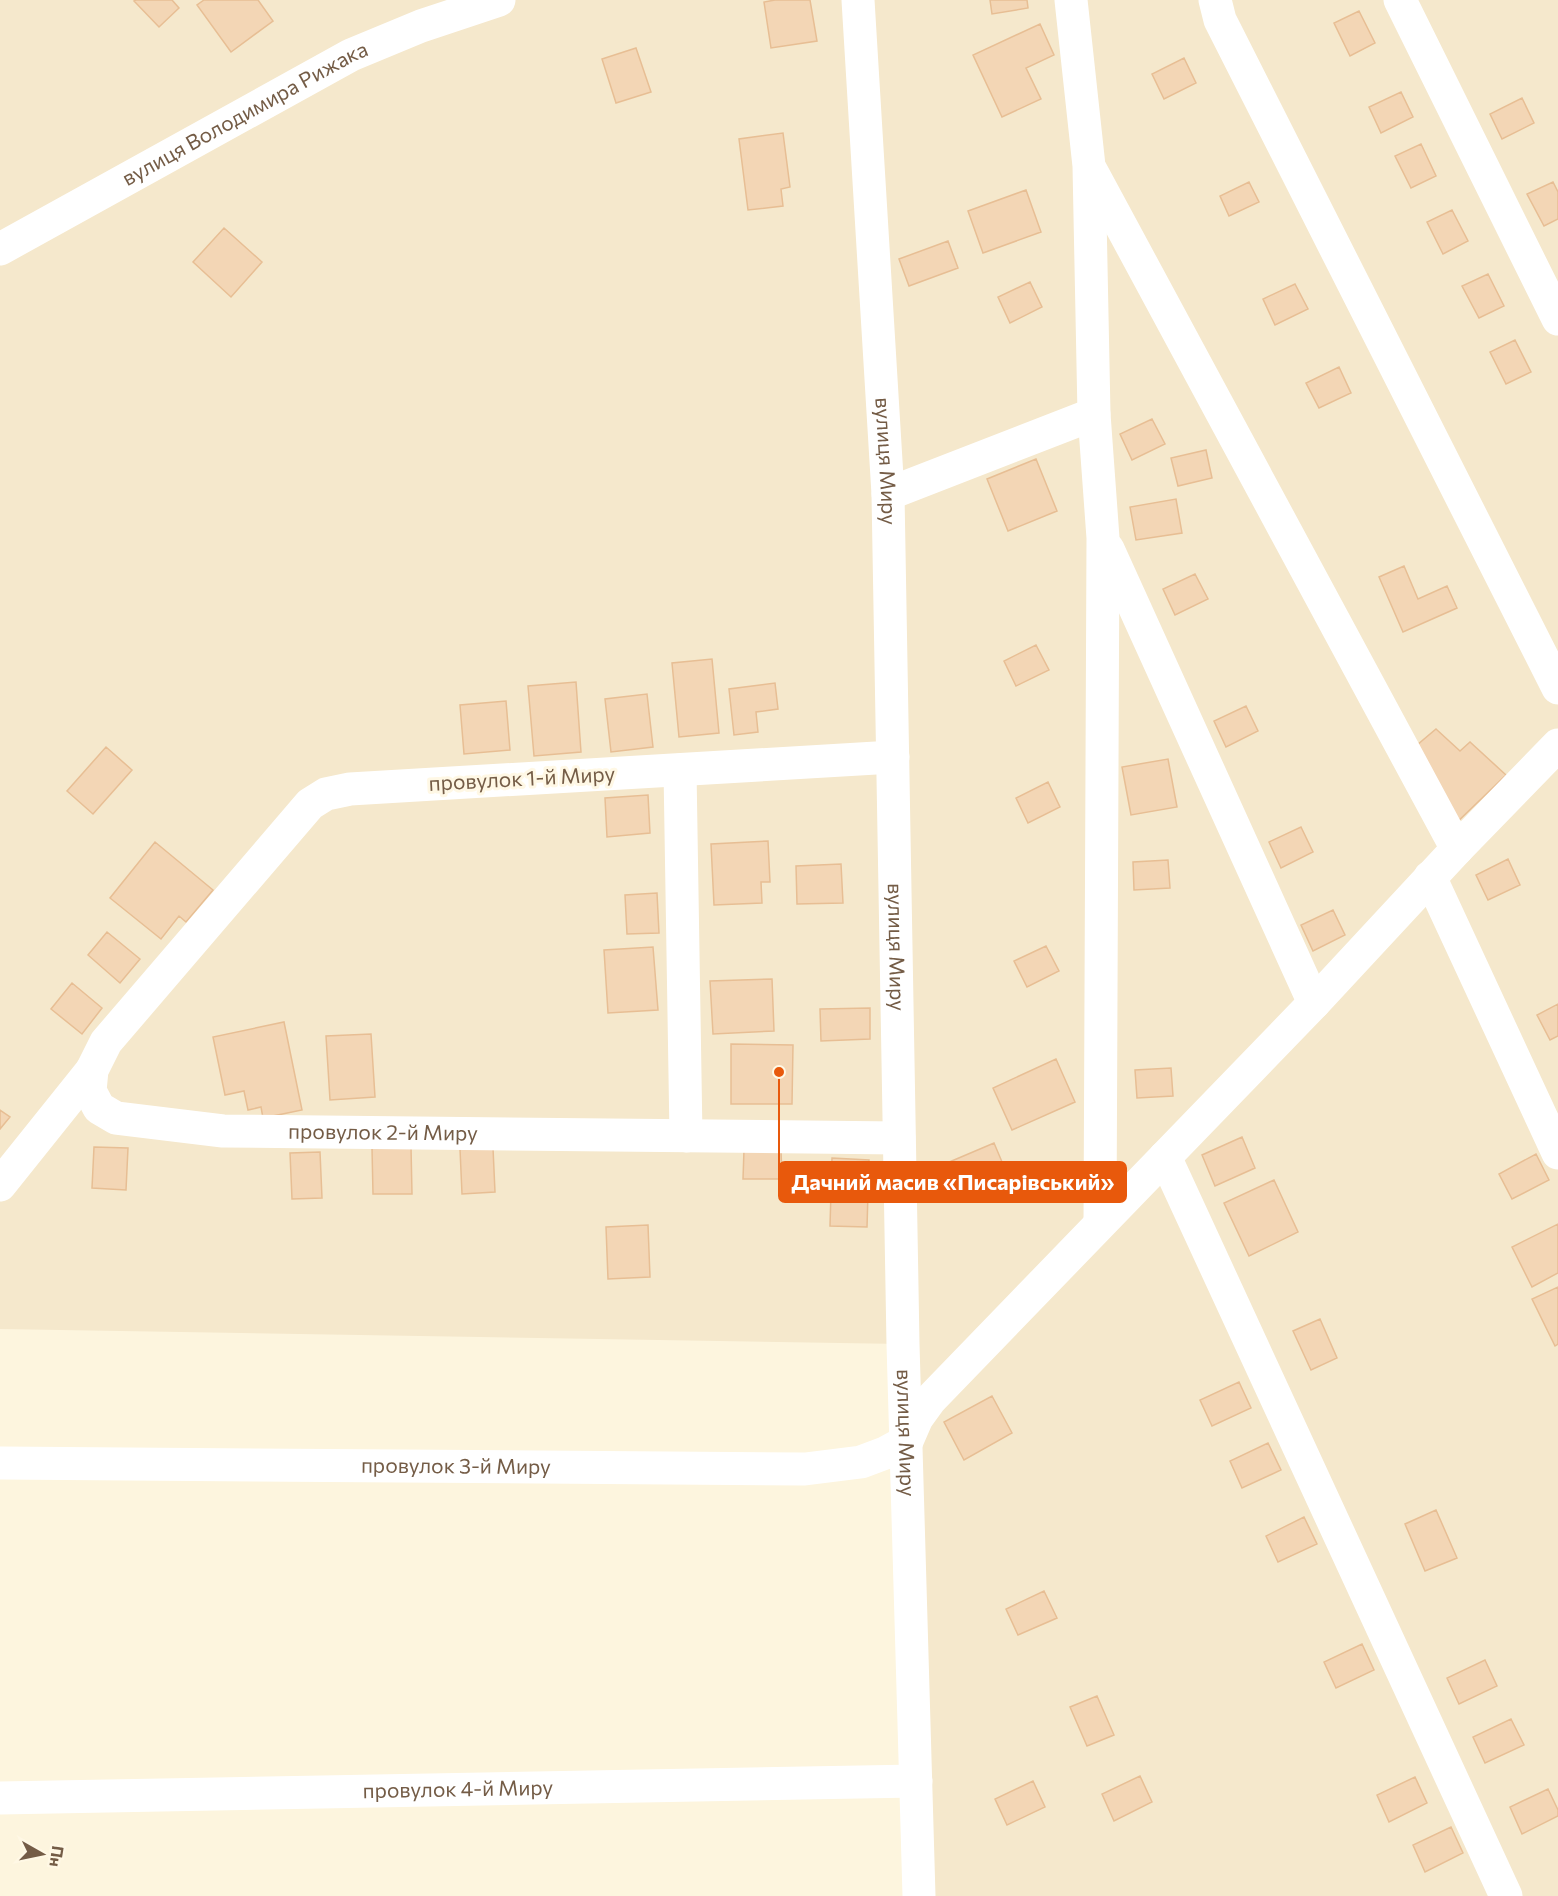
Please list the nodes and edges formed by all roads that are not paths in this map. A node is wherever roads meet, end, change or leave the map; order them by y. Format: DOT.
graph roads {
  1 [pos="500,0"];
  2 [pos="858,0"];
  3 [pos="1071,0"];
  4 [pos="1215,0"];
  5 [pos="1400,0"];
  6 [pos="1089,166"];
  7 [pos="0,249"];
  8 [pos="1558,319"];
  9 [pos="1094,414"];
  10 [pos="888,494"];
  11 [pos="1103,538"];
  12 [pos="1558,688"];
  13 [pos="1558,745"];
  14 [pos="893,757"];
  15 [pos="680,770"];
  16 [pos="1456,849"];
  17 [pos="1430,877"];
  18 [pos="1314,1003"];
  19 [pos="92,1070"];
  20 [pos="686,1136"];
  21 [pos="899,1138"];
  22 [pos="1558,1153"];
  23 [pos="1165,1157"];
  24 [pos="0,1185"];
  25 [pos="1100,1223"];
  26 [pos="907,1441"];
  27 [pos="0,1463"];
  28 [pos="916,1781"];
  29 [pos="0,1798"];
  30 [pos="919,1896"];
  31 [pos="1506,1896"];
  1 -- 7 [label="street, вулиця Володимира Рижака"];
  2 -- 10 [label="street, вулиця Миру"];
  3 -- 6 [label="street"];
  4 -- 12 [label="street"];
  5 -- 8 [label="street"];
  6 -- 9 [label="street"];
  6 -- 16 [label="street"];
  9 -- 10 [label="street"];
  9 -- 11 [label="street"];
  10 -- 14 [label="street, вулиця Миру"];
  11 -- 18 [label="street"];
  11 -- 25 [label="street"];
  13 -- 16 [label="street"];
  14 -- 15 [label="street, провулок 1-й Миру"];
  14 -- 21 [label="street, вулиця Миру"];
  15 -- 19 [label="street, провулок 1-й Миру"];
  15 -- 20 [label="street"];
  16 -- 17 [label="street"];
  17 -- 18 [label="street"];
  17 -- 22 [label="street"];
  18 -- 23 [label="street"];
  19 -- 20 [label="street, провулок 2-й Миру"];
  19 -- 24 [label="street"];
  20 -- 21 [label="street, провулок 2-й Миру"];
  21 -- 26 [label="street, вулиця Миру"];
  23 -- 25 [label="street"];
  23 -- 31 [label="street"];
  25 -- 26 [label="street"];
  26 -- 27 [label="street, провулок 3-й Миру"];
  26 -- 28 [label="street, вулиця Миру"];
  28 -- 29 [label="street, провулок 4-й Миру"];
  28 -- 30 [label="street, вулиця Миру"];
}
